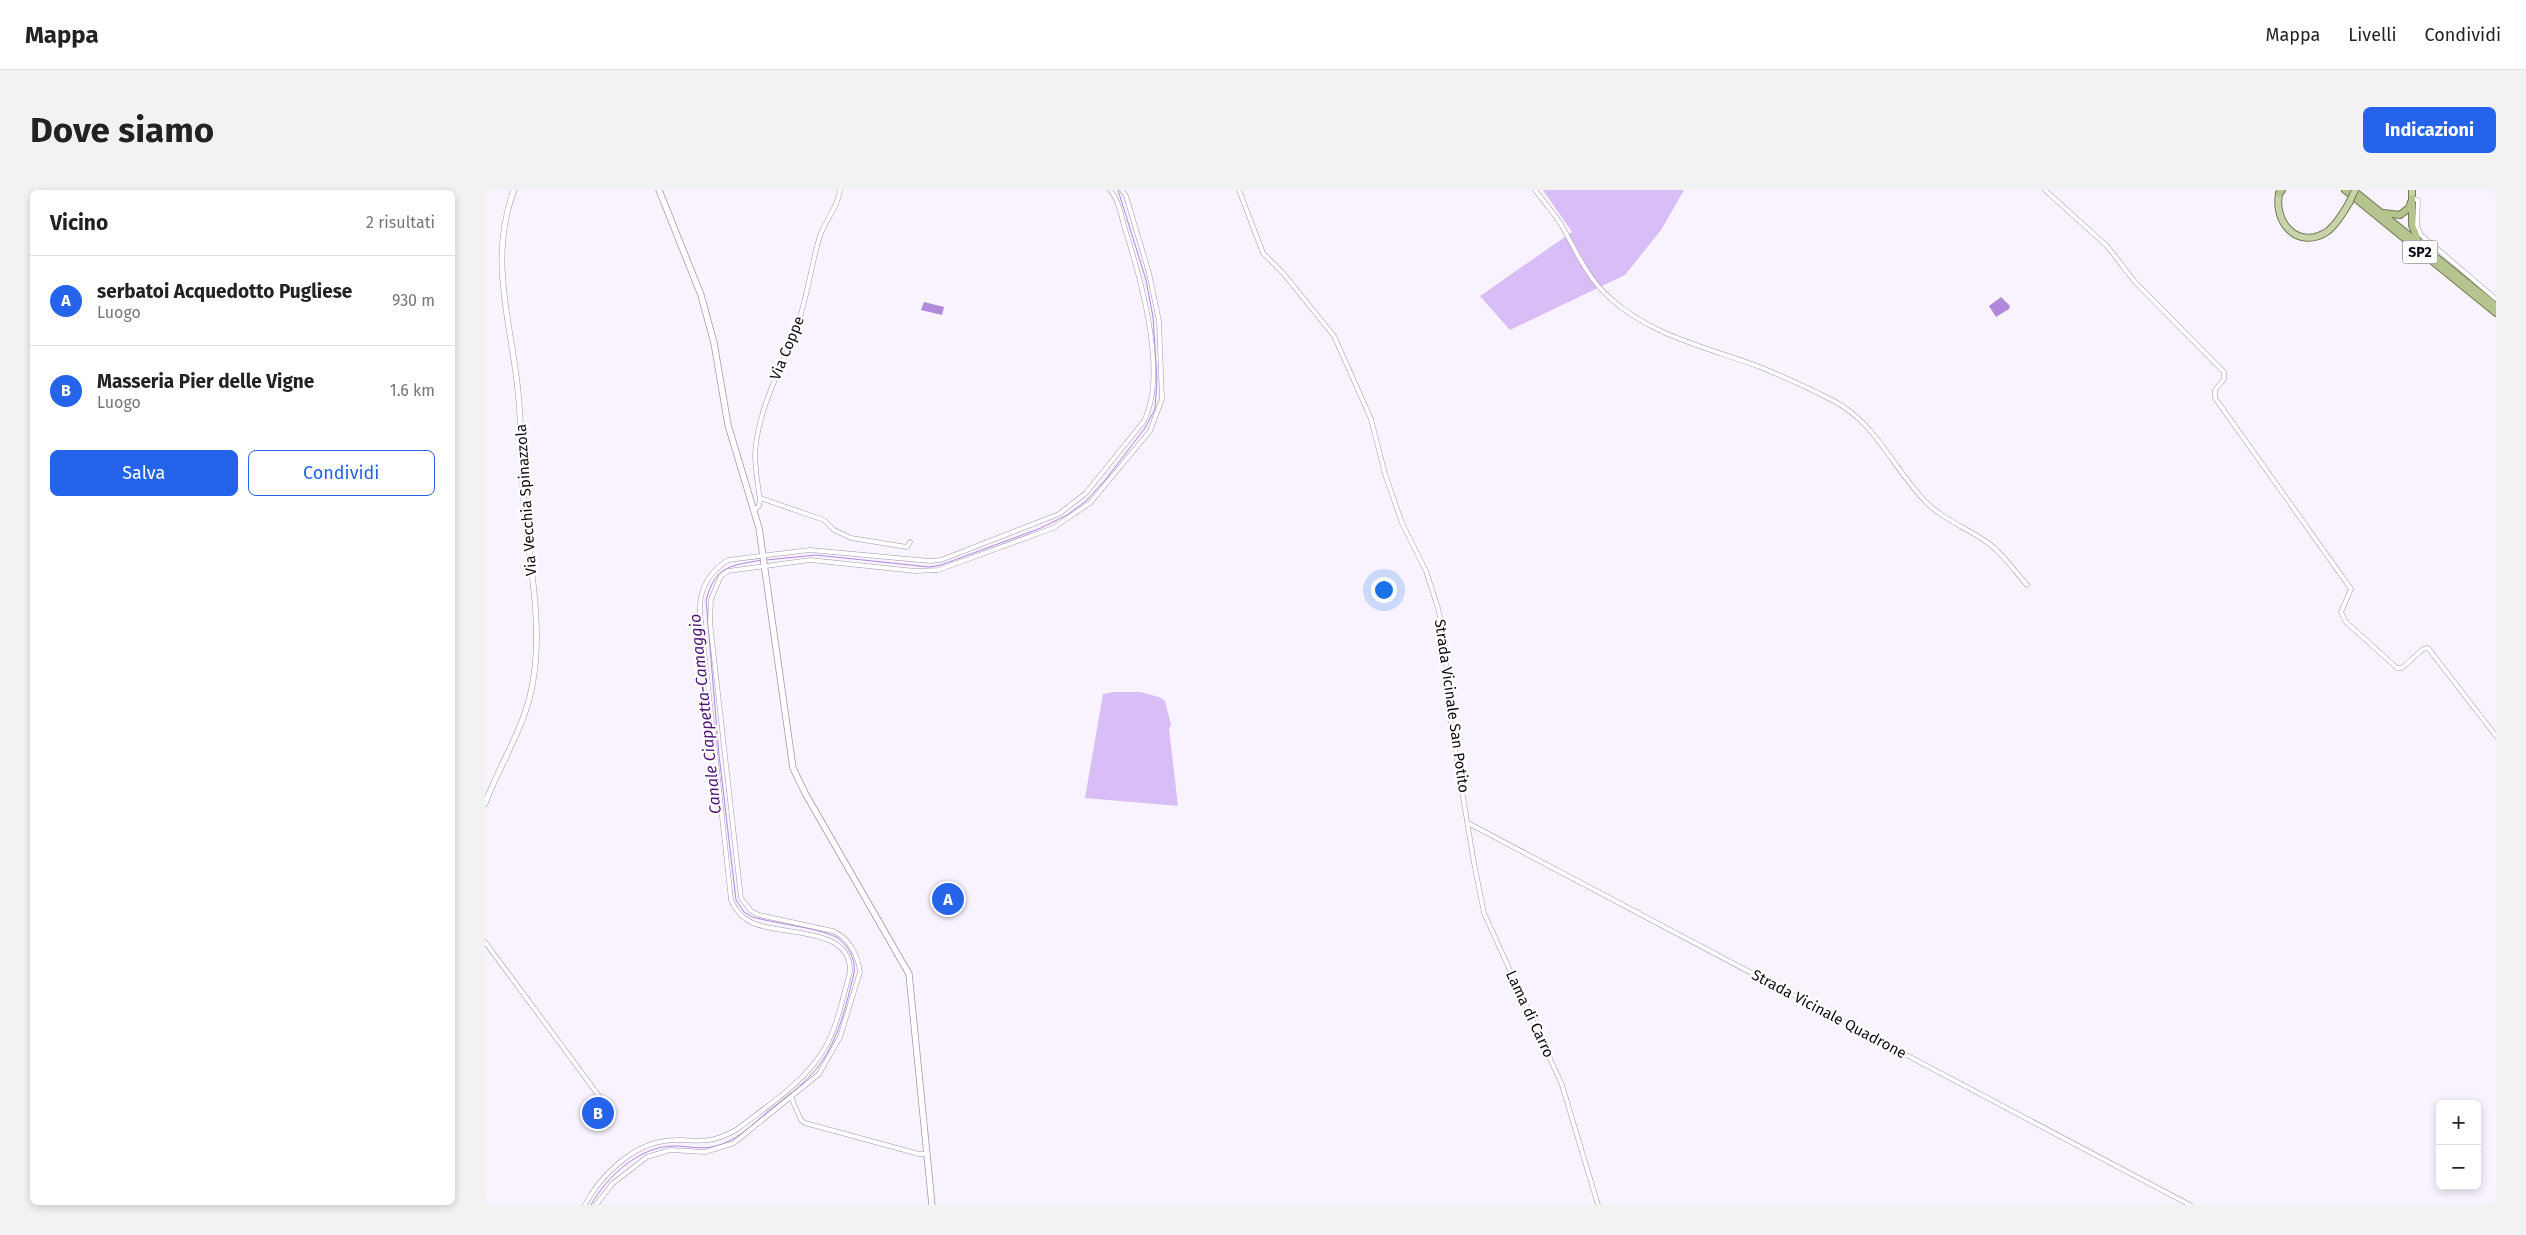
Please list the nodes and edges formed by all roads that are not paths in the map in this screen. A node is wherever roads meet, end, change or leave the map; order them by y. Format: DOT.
graph roads {
  1 [pos="514,190"];
  2 [pos="658,190"];
  3 [pos="840,190"];
  4 [pos="1110,190"];
  5 [pos="1122,190"];
  6 [pos="1239,190"];
  7 [pos="1535,190"];
  8 [pos="2045,190"];
  9 [pos="2345,190"];
  10 [pos="2354,190"];
  11 [pos="2412,190"];
  12 [pos="2280,191"];
  13 [pos="2412,198"];
  14 [pos="2382,213"];
  15 [pos="1134,223"];
  16 [pos="1124,225"];
  17 [pos="2420,244"];
  18 [pos="2496,299"];
  19 [pos="2496,306"];
  20 [pos="2496,313"];
  21 [pos="1159,321"];
  22 [pos="1149,323"];
  23 [pos="1137,431"];
  24 [pos="1145,438"];
  25 [pos="760,498"];
  26 [pos="755,509"];
  27 [pos="999,538"];
  28 [pos="910,542"];
  29 [pos="1002,547"];
  30 [pos="881,557"];
  31 [pos="765,560"];
  32 [pos="879,567"];
  33 [pos="711,574"];
  34 [pos="719,579"];
  35 [pos="2027,585"];
  36 [pos="719,704"];
  37 [pos="710,705"];
  38 [pos="2496,736"];
  39 [pos="730,802"];
  40 [pos="720,803"];
  41 [pos="485,804"];
  42 [pos="1468,823"];
  43 [pos="747,907"];
  44 [pos="740,914"];
  45 [pos="485,942"];
  46 [pos="858,960"];
  47 [pos="849,963"];
  48 [pos="795,1082"];
  49 [pos="801,1089"];
  50 [pos="791,1097"];
  51 [pos="602,1100"];
  52 [pos="679,1141"];
  53 [pos="678,1151"];
  54 [pos="927,1154"];
  55 [pos="585,1205"];
  56 [pos="596,1205"];
  57 [pos="932,1205"];
  58 [pos="1598,1205"];
  59 [pos="2190,1205"];
  1 -- 41 [label="street, Via Vecchia Spinazzola"];
  2 -- 26 [label="main road"];
  3 -- 25 [label="street, Via Coppe"];
  4 -- 16 [label="street"];
  5 -- 15 [label="street"];
  6 -- 42 [label="street, Strada Vicinale San Potito"];
  7 -- 35 [label="street"];
  8 -- 38 [label="street"];
  9 -- 20 [label="highway, SP2"];
  10 -- 12 [label="main road, bridge"];
  10 -- 14 [label="highway, SP2"];
  11 -- 13 [label="main road"];
  13 -- 14 [label="highway"];
  13 -- 17 [label="highway"];
  13 -- 18 [label="street"];
  14 -- 17 [label="highway, SP2"];
  15 -- 16 [label="street"];
  15 -- 21 [label="street"];
  16 -- 22 [label="street"];
  17 -- 19 [label="highway, SP2"];
  21 -- 22 [label="street"];
  21 -- 24 [label="street"];
  22 -- 23 [label="street"];
  23 -- 24 [label="street"];
  23 -- 27 [label="street"];
  24 -- 29 [label="street"];
  25 -- 26 [label="street"];
  25 -- 28 [label="street"];
  26 -- 31 [label="main road"];
  27 -- 29 [label="street"];
  27 -- 30 [label="street"];
  29 -- 32 [label="street"];
  30 -- 31 [label="street"];
  30 -- 32 [label="street"];
  31 -- 32 [label="street"];
  31 -- 33 [label="street"];
  31 -- 34 [label="street"];
  31 -- 54 [label="main road"];
  33 -- 34 [label="street"];
  33 -- 37 [label="street"];
  34 -- 36 [label="street"];
  36 -- 37 [label="street"];
  36 -- 39 [label="street"];
  37 -- 40 [label="street"];
  39 -- 40 [label="street"];
  39 -- 43 [label="street"];
  40 -- 44 [label="street"];
  42 -- 58 [label="street, Lama di Carro"];
  42 -- 59 [label="street, Strada Vicinale Quadrone"];
  43 -- 44 [label="street"];
  43 -- 46 [label="street"];
  44 -- 47 [label="street"];
  45 -- 51 [label="street"];
  46 -- 47 [label="street"];
  46 -- 49 [label="street"];
  47 -- 48 [label="street"];
  48 -- 49 [label="street"];
  48 -- 52 [label="street"];
  49 -- 50 [label="street"];
  50 -- 53 [label="street"];
  50 -- 54 [label="street"];
  52 -- 53 [label="street"];
  52 -- 55 [label="street"];
  53 -- 56 [label="street"];
  54 -- 57 [label="main road"];
}
